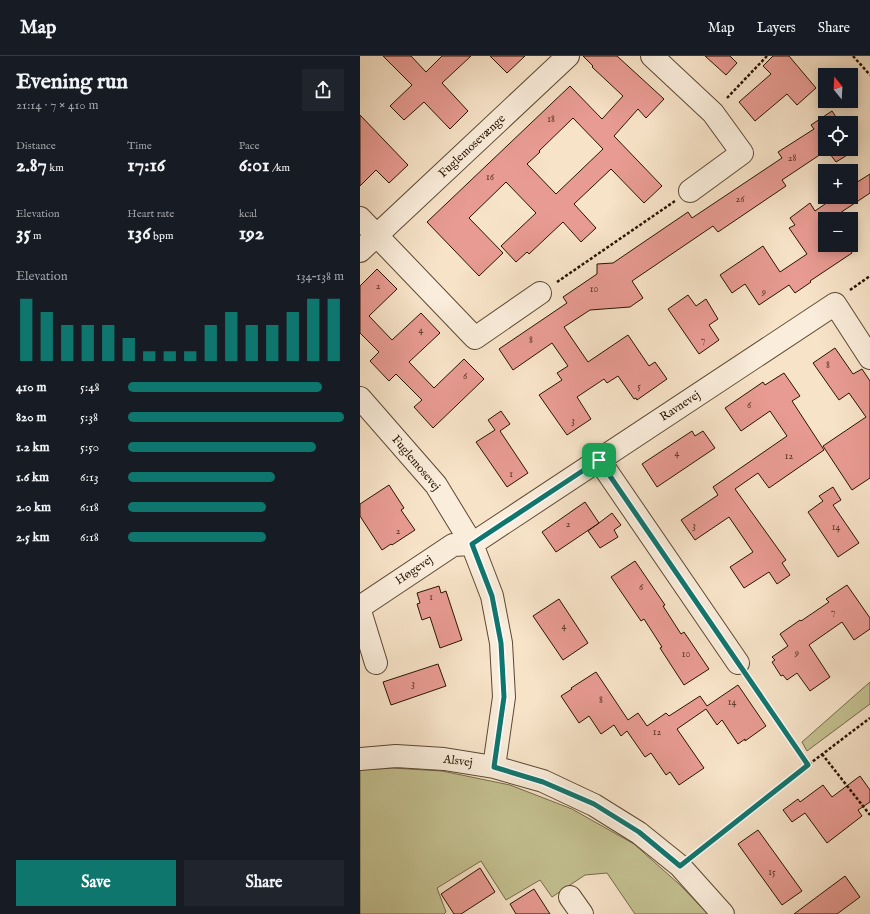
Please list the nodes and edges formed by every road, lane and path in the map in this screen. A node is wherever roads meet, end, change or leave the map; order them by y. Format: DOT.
graph roads {
  1 [pos="568,56"];
  2 [pos="652,56"];
  3 [pos="767,56"];
  4 [pos="853,56"];
  5 [pos="870,76"];
  6 [pos="713,113"];
  7 [pos="690,191"];
  8 [pos="360,218"];
  9 [pos="376,236"];
  10 [pos="360,251"];
  11 [pos="870,276"];
  12 [pos="540,293"];
  13 [pos="835,304"];
  14 [pos="870,358"];
  15 [pos="360,398"];
  16 [pos="599,460"];
  17 [pos="472,544"];
  18 [pos="360,607"];
  19 [pos="360,611"];
  20 [pos="376,662"];
  21 [pos="738,662"];
  22 [pos="870,718"];
  23 [pos="822,754"];
  24 [pos="360,758"];
  25 [pos="808,765"];
  26 [pos="494,767"];
  27 [pos="870,815"];
  28 [pos="680,866"];
  29 [pos="723,914"];
  1 -- 9 [label="street, Fuglemosevænge"];
  2 -- 6 [label="street"];
  3 -- 6 [label="path"];
  4 -- 5 [label="path"];
  6 -- 7 [label="street"];
  7 -- 12 [label="path"];
  8 -- 9 [label="street"];
  9 -- 10 [label="street, Fuglemosevænge"];
  9 -- 12 [label="street"];
  11 -- 13 [label="path"];
  13 -- 14 [label="street"];
  13 -- 16 [label="street, Ravnevej"];
  15 -- 17 [label="street, Fuglemosevej"];
  16 -- 17 [label="street, Ravnevej"];
  16 -- 21 [label="street"];
  17 -- 18 [label="street, Høgevej"];
  17 -- 26 [label="street, Fuglemosevej"];
  19 -- 20 [label="street"];
  21 -- 25 [label="path"];
  22 -- 23 [label="path"];
  23 -- 25 [label="path"];
  23 -- 27 [label="path"];
  24 -- 26 [label="street, Alsvej"];
  25 -- 28 [label="path"];
  26 -- 28 [label="street, Alsvej"];
  28 -- 29 [label="street, Alsvej"];
}
